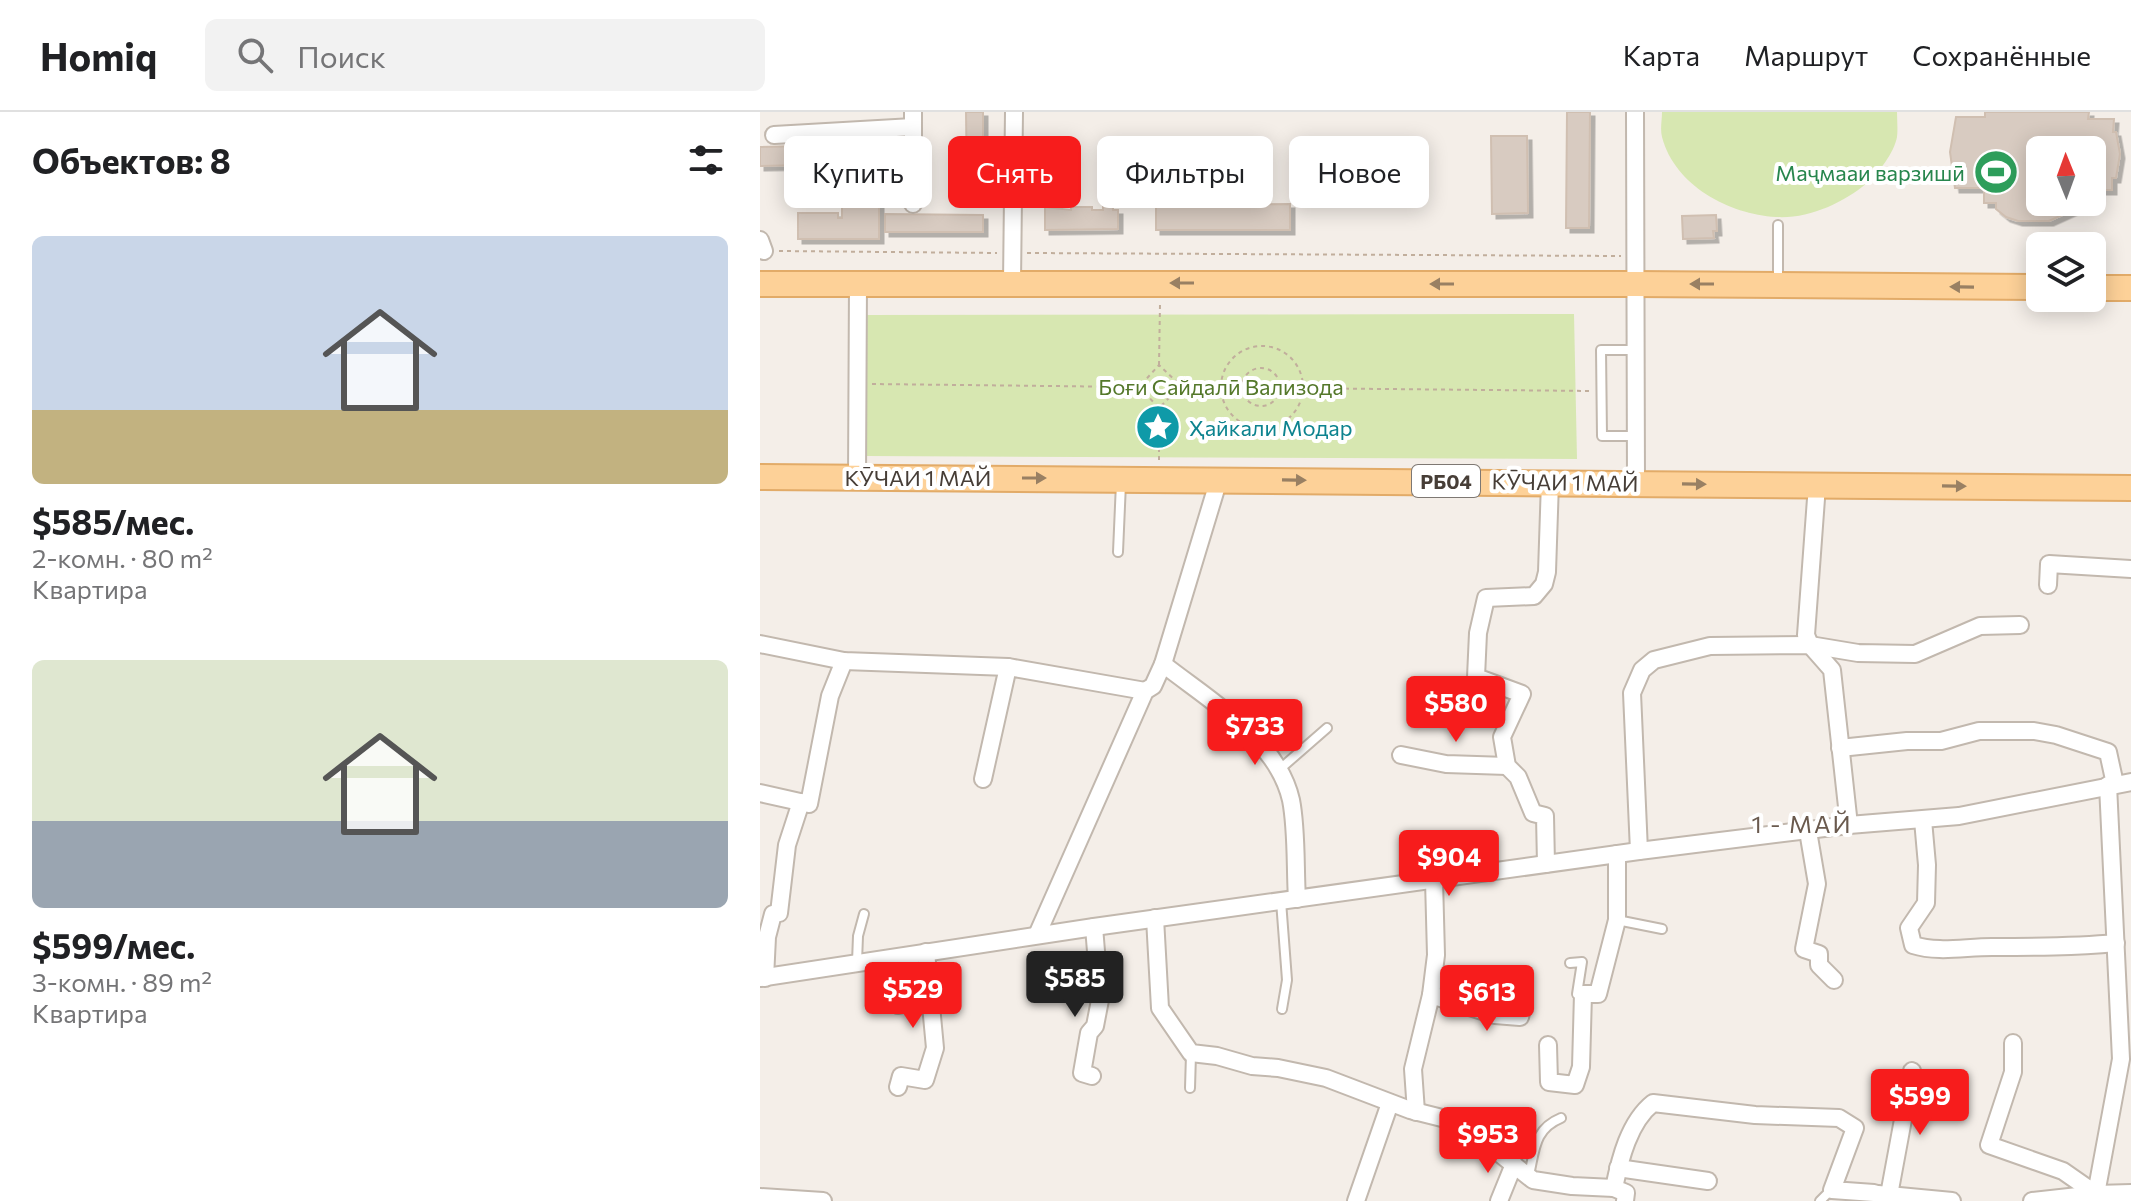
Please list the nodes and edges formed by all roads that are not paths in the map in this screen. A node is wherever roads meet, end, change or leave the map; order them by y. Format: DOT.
graph roads {
  1 [pos="1014,112"];
  2 [pos="1635,112"];
  3 [pos="913,120"];
  4 [pos="774,135"];
  5 [pos="1778,225"];
  6 [pos="1012,282"];
  7 [pos="858,283"];
  8 [pos="760,284"];
  9 [pos="1634,284"];
  10 [pos="1778,285"];
  11 [pos="2026,287"];
  12 [pos="2106,288"];
  13 [pos="2131,288"];
  14 [pos="1635,350"];
  15 [pos="1636,436"];
  16 [pos="760,477"];
  17 [pos="857,477"];
  18 [pos="1121,478"];
  19 [pos="1219,479"];
  20 [pos="1550,482"];
  21 [pos="1636,483"];
  22 [pos="1817,485"];
  23 [pos="2131,488"];
  24 [pos="1118,552"];
  25 [pos="2131,569"];
  26 [pos="2048,585"];
  27 [pos="2020,625"];
  28 [pos="760,644"];
  29 [pos="1810,645"];
  30 [pos="844,661"];
  31 [pos="1163,664"];
  32 [pos="1008,667"];
  33 [pos="1145,691"];
  34 [pos="1327,728"];
  35 [pos="1840,748"];
  36 [pos="1401,755"];
  37 [pos="1507,766"];
  38 [pos="1280,769"];
  39 [pos="983,779"];
  40 [pos="2118,784"];
  41 [pos="760,793"];
  42 [pos="801,802"];
  43 [pos="1923,820"];
  44 [pos="1849,825"];
  45 [pos="1808,831"];
  46 [pos="1639,851"];
  47 [pos="1617,854"];
  48 [pos="1546,864"];
  49 [pos="1434,880"];
  50 [pos="1289,900"];
  51 [pos="864,914"];
  52 [pos="1155,918"];
  53 [pos="1617,920"];
  54 [pos="1094,927"];
  55 [pos="1662,929"];
  56 [pos="1037,935"];
  57 [pos="2116,943"];
  58 [pos="926,952"];
  59 [pos="857,963"];
  60 [pos="1570,963"];
  61 [pos="763,978"];
  62 [pos="1834,980"];
  63 [pos="1583,994"];
  64 [pos="1431,995"];
  65 [pos="930,998"];
  66 [pos="898,1005"];
  67 [pos="1282,1009"];
  68 [pos="1522,1010"];
  69 [pos="2013,1043"];
  70 [pos="1548,1045"];
  71 [pos="1191,1053"];
  72 [pos="1912,1071"];
  73 [pos="1092,1076"];
  74 [pos="898,1087"];
  75 [pos="1190,1088"];
  76 [pos="1390,1103"];
  77 [pos="1416,1112"];
  78 [pos="1561,1118"];
  79 [pos="1514,1164"];
  80 [pos="1618,1168"];
  81 [pos="1529,1176"];
  82 [pos="1708,1181"];
  83 [pos="2131,1193"];
  84 [pos="1619,1195"];
  85 [pos="1826,1195"];
  86 [pos="1878,1196"];
  87 [pos="2103,1196"];
  88 [pos="760,1197"];
  89 [pos="2050,1200"];
  90 [pos="823,1201"];
  91 [pos="1356,1201"];
  92 [pos="1499,1201"];
  93 [pos="1952,1201"];
  94 [pos="2032,1201"];
  1 -- 6 [label="street"];
  2 -- 9 [label="street"];
  3 -- 4 [label="street"];
  5 -- 10 [label="lane"];
  6 -- 7 [label="main road"];
  9 -- 6 [label="main road, one-way"];
  7 -- 8 [label="main road"];
  7 -- 17 [label="street"];
  10 -- 9 [label="main road, one-way"];
  9 -- 14 [label="street"];
  11 -- 10 [label="main road, one-way"];
  12 -- 13 [label="main road"];
  14 -- 15 [label="street"];
  14 -- 15 [label="lane"];
  15 -- 21 [label="street"];
  16 -- 17 [label="main road, КӮЧАИ 1 МАЙ / РБ04"];
  17 -- 18 [label="main road, КӮЧАИ 1 МАЙ / РБ04, one-way"];
  18 -- 19 [label="main road, КӮЧАИ 1 МАЙ / РБ04"];
  18 -- 24 [label="lane"];
  19 -- 20 [label="main road, КӮЧАИ 1 МАЙ / РБ04, one-way"];
  19 -- 31 [label="street"];
  20 -- 21 [label="main road, КӮЧАИ 1 МАЙ / РБ04"];
  20 -- 37 [label="street"];
  21 -- 22 [label="main road, КӮЧАИ 1 МАЙ / РБ04, one-way"];
  22 -- 23 [label="main road, КӮЧАИ 1 МАЙ / РБ04, one-way"];
  22 -- 29 [label="street"];
  25 -- 26 [label="street"];
  27 -- 29 [label="street"];
  28 -- 30 [label="street"];
  29 -- 35 [label="street"];
  29 -- 46 [label="street"];
  30 -- 32 [label="street"];
  30 -- 42 [label="street"];
  31 -- 33 [label="street"];
  31 -- 38 [label="street"];
  32 -- 33 [label="street"];
  32 -- 39 [label="street"];
  33 -- 56 [label="street"];
  34 -- 38 [label="lane"];
  35 -- 40 [label="street"];
  35 -- 44 [label="street"];
  36 -- 37 [label="street"];
  37 -- 48 [label="street"];
  38 -- 50 [label="street"];
  40 -- 43 [label="street"];
  40 -- 57 [label="street"];
  41 -- 42 [label="street"];
  42 -- 61 [label="street"];
  43 -- 44 [label="street"];
  43 -- 57 [label="street"];
  44 -- 45 [label="street"];
  45 -- 46 [label="street"];
  45 -- 62 [label="street"];
  46 -- 47 [label="street"];
  47 -- 48 [label="street"];
  47 -- 53 [label="street"];
  48 -- 49 [label="street"];
  49 -- 50 [label="street"];
  49 -- 64 [label="street"];
  50 -- 52 [label="street"];
  50 -- 67 [label="lane"];
  51 -- 59 [label="lane"];
  52 -- 54 [label="street"];
  52 -- 71 [label="street"];
  53 -- 55 [label="lane"];
  53 -- 63 [label="street"];
  54 -- 56 [label="street"];
  54 -- 73 [label="street"];
  56 -- 58 [label="street"];
  57 -- 87 [label="street"];
  58 -- 59 [label="street"];
  58 -- 65 [label="street"];
  59 -- 61 [label="street"];
  60 -- 63 [label="lane"];
  63 -- 70 [label="street"];
  64 -- 68 [label="street"];
  64 -- 77 [label="street"];
  65 -- 66 [label="street"];
  65 -- 74 [label="street"];
  69 -- 87 [label="street"];
  71 -- 75 [label="lane"];
  71 -- 76 [label="street"];
  72 -- 86 [label="street"];
  76 -- 77 [label="street"];
  76 -- 91 [label="street"];
  77 -- 79 [label="street"];
  78 -- 81 [label="lane"];
  79 -- 81 [label="street"];
  79 -- 92 [label="street"];
  80 -- 82 [label="street"];
  80 -- 84 [label="street"];
  80 -- 85 [label="street"];
  81 -- 84 [label="street"];
  83 -- 87 [label="street"];
  85 -- 86 [label="street"];
  86 -- 93 [label="street"];
  87 -- 89 [label="street"];
  88 -- 90 [label="street"];
  89 -- 94 [label="street"];
}
